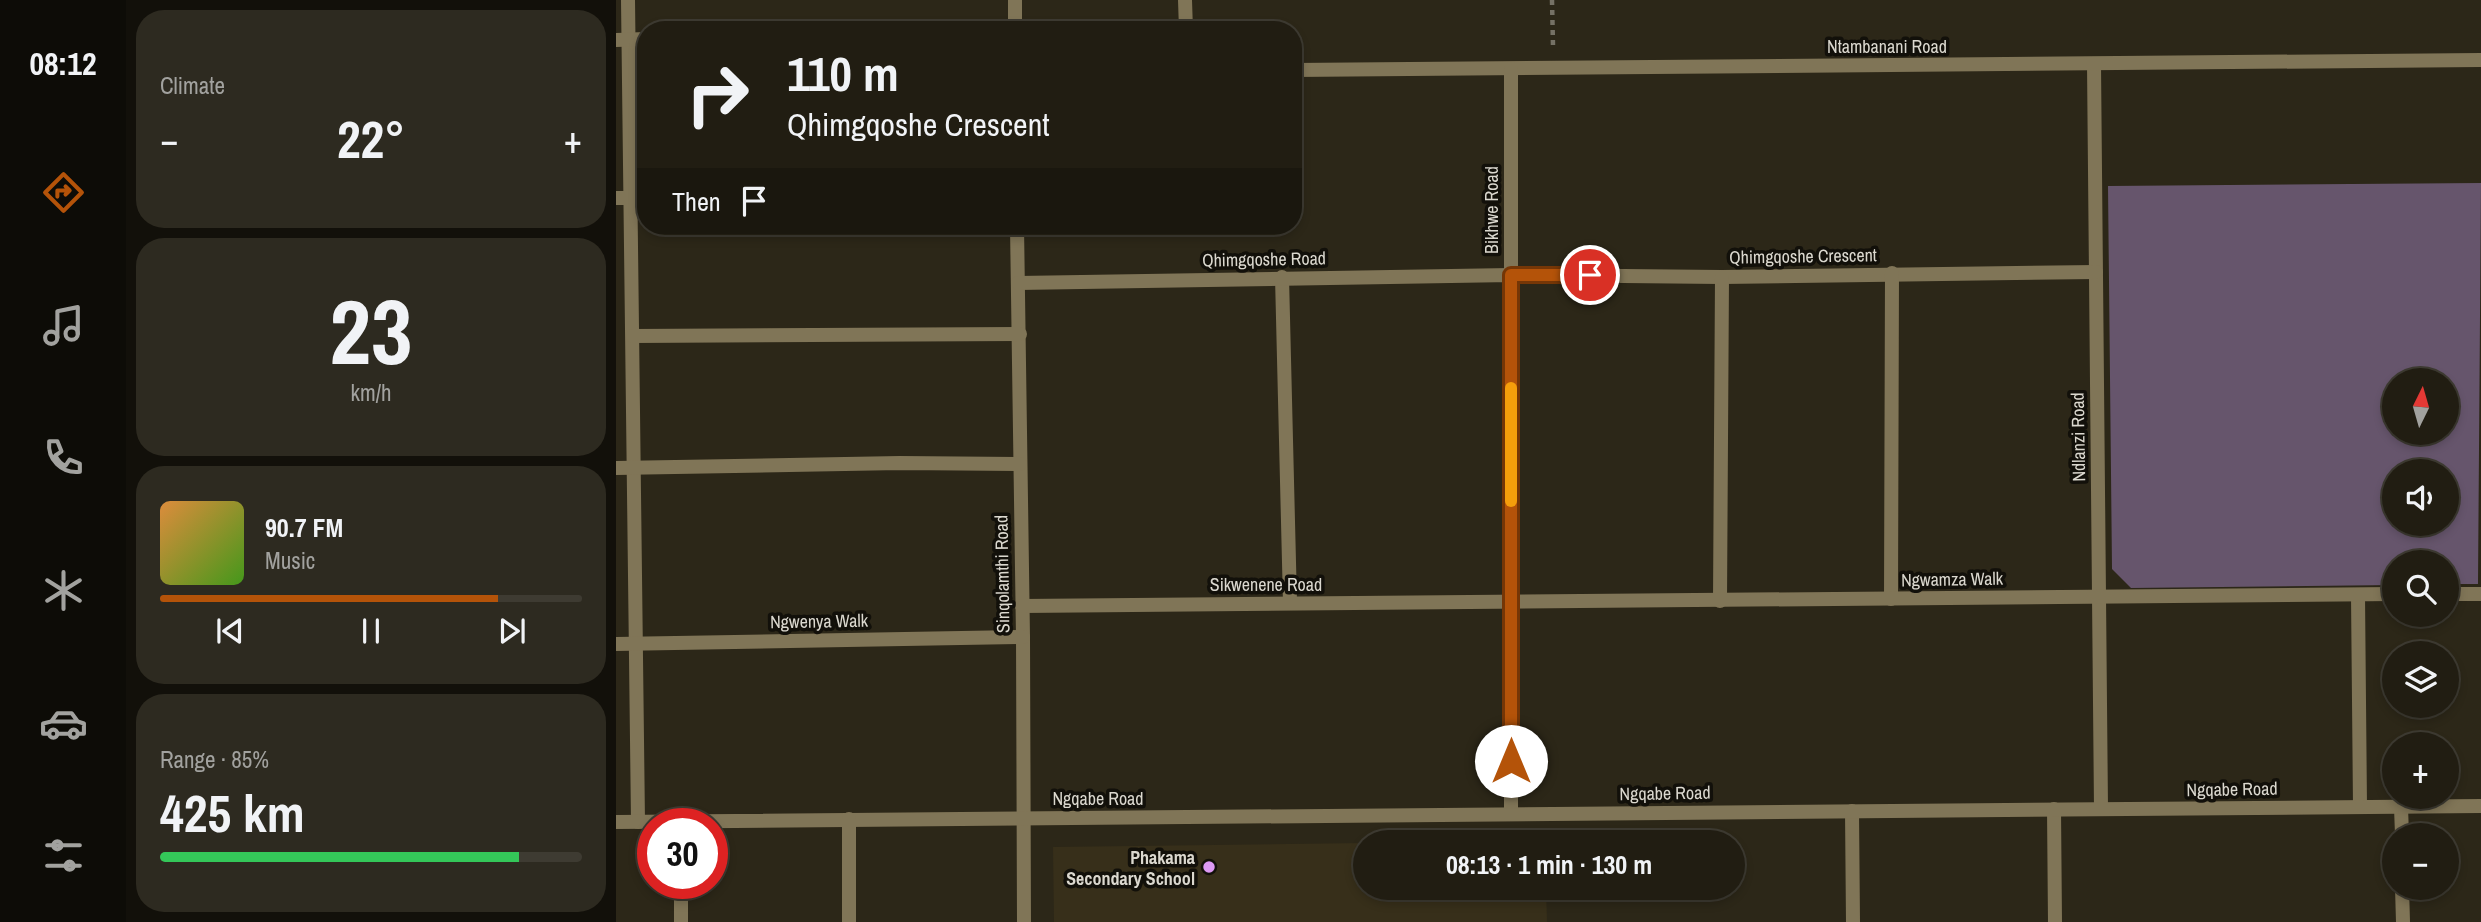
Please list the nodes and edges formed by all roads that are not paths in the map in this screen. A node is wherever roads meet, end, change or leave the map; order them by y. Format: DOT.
graph roads {
  1 [pos="628,0"];
  2 [pos="1015,0"];
  3 [pos="1185,0"];
  4 [pos="1015,21"];
  5 [pos="1186,21"];
  6 [pos="622,40"];
  7 [pos="2481,60"];
  8 [pos="2094,64"];
  9 [pos="1511,69"];
  10 [pos="1302,70"];
  11 [pos="637,179"];
  12 [pos="616,198"];
  13 [pos="637,198"];
  14 [pos="637,235"];
  15 [pos="1017,235"];
  16 [pos="2096,272"];
  17 [pos="1892,274"];
  18 [pos="1511,275"];
  19 [pos="1282,277"];
  20 [pos="1722,277"];
  21 [pos="1018,283"];
  22 [pos="1020,334"];
  23 [pos="633,336"];
  24 [pos="1020,464"];
  25 [pos="634,467"];
  26 [pos="616,468"];
  27 [pos="2382,594"];
  28 [pos="2459,594"];
  29 [pos="2481,594"];
  30 [pos="2358,595"];
  31 [pos="2099,597"];
  32 [pos="1891,599"];
  33 [pos="1720,601"];
  34 [pos="1290,603"];
  35 [pos="1511,603"];
  36 [pos="1022,606"];
  37 [pos="1023,637"];
  38 [pos="616,643"];
  39 [pos="635,643"];
  40 [pos="2459,806"];
  41 [pos="2481,806"];
  42 [pos="2360,807"];
  43 [pos="2382,807"];
  44 [pos="638,808"];
  45 [pos="2054,809"];
  46 [pos="2101,809"];
  47 [pos="1852,811"];
  48 [pos="1511,814"];
  49 [pos="1023,818"];
  50 [pos="849,820"];
  51 [pos="616,822"];
  52 [pos="637,822"];
  53 [pos="728,822"];
  54 [pos="681,899"];
  55 [pos="2403,900"];
  56 [pos="681,922"];
  57 [pos="849,922"];
  58 [pos="1024,922"];
  59 [pos="1853,922"];
  60 [pos="2055,922"];
  61 [pos="2403,922"];
  1 -- 6 [label="street"];
  2 -- 4 [label="street"];
  3 -- 5 [label="street"];
  6 -- 11 [label="street"];
  7 -- 8 [label="street, Ntambanani Road"];
  8 -- 9 [label="street, Ntambanani Road"];
  8 -- 16 [label="street, Ndlanzi Road"];
  9 -- 10 [label="street, Ntambanani Road"];
  9 -- 18 [label="street, Bikhwe Road"];
  12 -- 13 [label="street"];
  14 -- 23 [label="street"];
  15 -- 21 [label="street, Sinqolamthi Road"];
  16 -- 17 [label="street, Qhimgqoshe Crescent"];
  16 -- 31 [label="street, Ndlanzi Road"];
  17 -- 20 [label="street, Qhimgqoshe Crescent"];
  17 -- 32 [label="street"];
  18 -- 19 [label="street, Qhimgqoshe Road"];
  18 -- 20 [label="street, Qhimgqoshe Crescent"];
  18 -- 35 [label="street, Bikhwe Road"];
  19 -- 21 [label="street, Qhimgqoshe Road"];
  19 -- 34 [label="street"];
  20 -- 33 [label="street"];
  21 -- 22 [label="street, Sinqolamthi Road"];
  22 -- 23 [label="street"];
  22 -- 24 [label="street, Sinqolamthi Road"];
  23 -- 25 [label="street"];
  24 -- 25 [label="street"];
  24 -- 36 [label="street, Sinqolamthi Road"];
  25 -- 26 [label="street"];
  25 -- 39 [label="street"];
  27 -- 30 [label="street, Ngwamza Walk"];
  28 -- 29 [label="street"];
  30 -- 31 [label="street, Ngwamza Walk"];
  30 -- 42 [label="street"];
  31 -- 32 [label="street, Ngwamza Walk"];
  31 -- 46 [label="street, Ndlanzi Road"];
  32 -- 33 [label="street, Ngwamza Walk"];
  33 -- 35 [label="street, Ngwamza Walk"];
  34 -- 35 [label="street, Sikwenene Road"];
  34 -- 36 [label="street, Sikwenene Road"];
  35 -- 48 [label="street, Bikhwe Road"];
  36 -- 37 [label="street, Sinqolamthi Road"];
  37 -- 39 [label="street, Ngwenya Walk"];
  37 -- 49 [label="street, Sinqolamthi Road"];
  38 -- 39 [label="street, Ngwenya Walk"];
  39 -- 44 [label="street"];
  40 -- 41 [label="street, Ngqabe Road"];
  42 -- 43 [label="street, Ngqabe Road"];
  42 -- 46 [label="street, Ngqabe Road"];
  45 -- 46 [label="street, Ngqabe Road"];
  45 -- 47 [label="street, Ngqabe Road"];
  45 -- 60 [label="street"];
  47 -- 48 [label="street, Ngqabe Road"];
  47 -- 59 [label="street"];
  48 -- 49 [label="street, Ngqabe Road"];
  49 -- 50 [label="street, Ngqabe Road"];
  49 -- 58 [label="street, Sinqolamthi Road"];
  50 -- 53 [label="street, Ngqabe Road"];
  50 -- 57 [label="street"];
  51 -- 52 [label="street, Ngqabe Road"];
  54 -- 56 [label="street"];
  55 -- 61 [label="street"];
}
